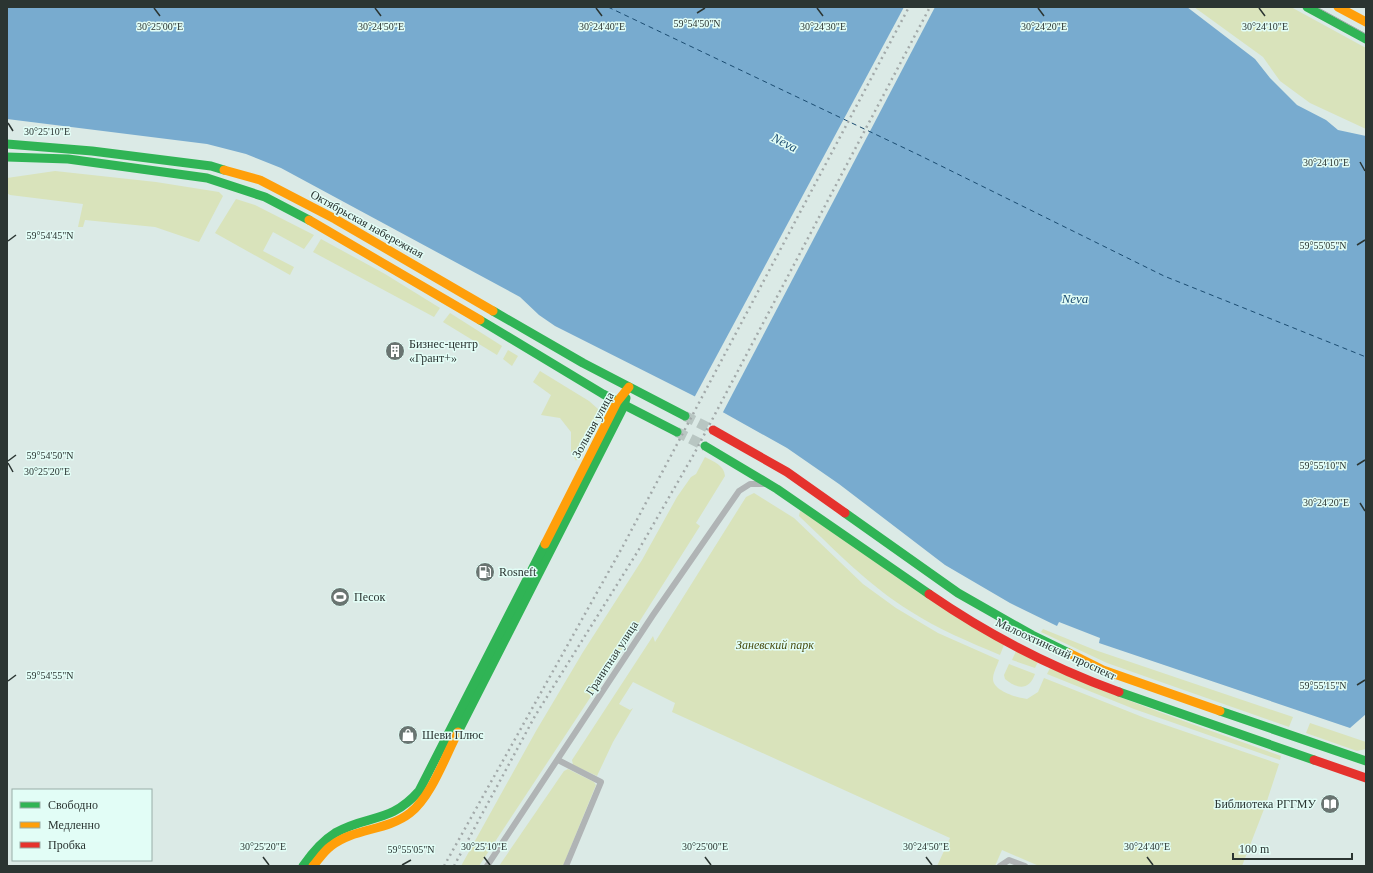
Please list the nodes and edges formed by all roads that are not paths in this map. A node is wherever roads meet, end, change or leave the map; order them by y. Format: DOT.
graph roads {
  1 [pos="1307,7"];
  2 [pos="1338,7"];
  3 [pos="1366,22"];
  4 [pos="1366,39"];
  5 [pos="7,144"];
  6 [pos="7,157"];
  7 [pos="629,387"];
  8 [pos="621,404"];
  9 [pos="685,416"];
  10 [pos="713,430"];
  11 [pos="677,432"];
  12 [pos="705,446"];
  13 [pos="770,484"];
  14 [pos="558,760"];
  15 [pos="1366,761"];
  16 [pos="1366,778"];
  17 [pos="303,866"];
  18 [pos="313,866"];
  19 [pos="487,866"];
  20 [pos="566,866"];
  21 [pos="1000,866"];
  22 [pos="1025,866"];
  1 -- 4 [label="main road"];
  2 -- 3 [label="main road"];
  5 -- 7 [label="main road, Октябрьская набережная"];
  6 -- 8 [label="main road, Октябрьская набережная"];
  7 -- 8 [label="main road, Зольная улица"];
  7 -- 9 [label="main road, Октябрьская набережная"];
  8 -- 11 [label="main road, Октябрьская набережная"];
  8 -- 17 [label="main road, Зольная улица"];
  8 -- 18 [label="main road, Зольная улица"];
  10 -- 15 [label="main road, Малоохтинский проспект"];
  12 -- 13 [label="main road, Малоохтинский проспект"];
  13 -- 14 [label="street, Гранитная улица"];
  13 -- 16 [label="main road, Малоохтинский проспект"];
  14 -- 19 [label="street, Гранитная улица"];
  14 -- 20 [label="street"];
  21 -- 22 [label="street"];
}
